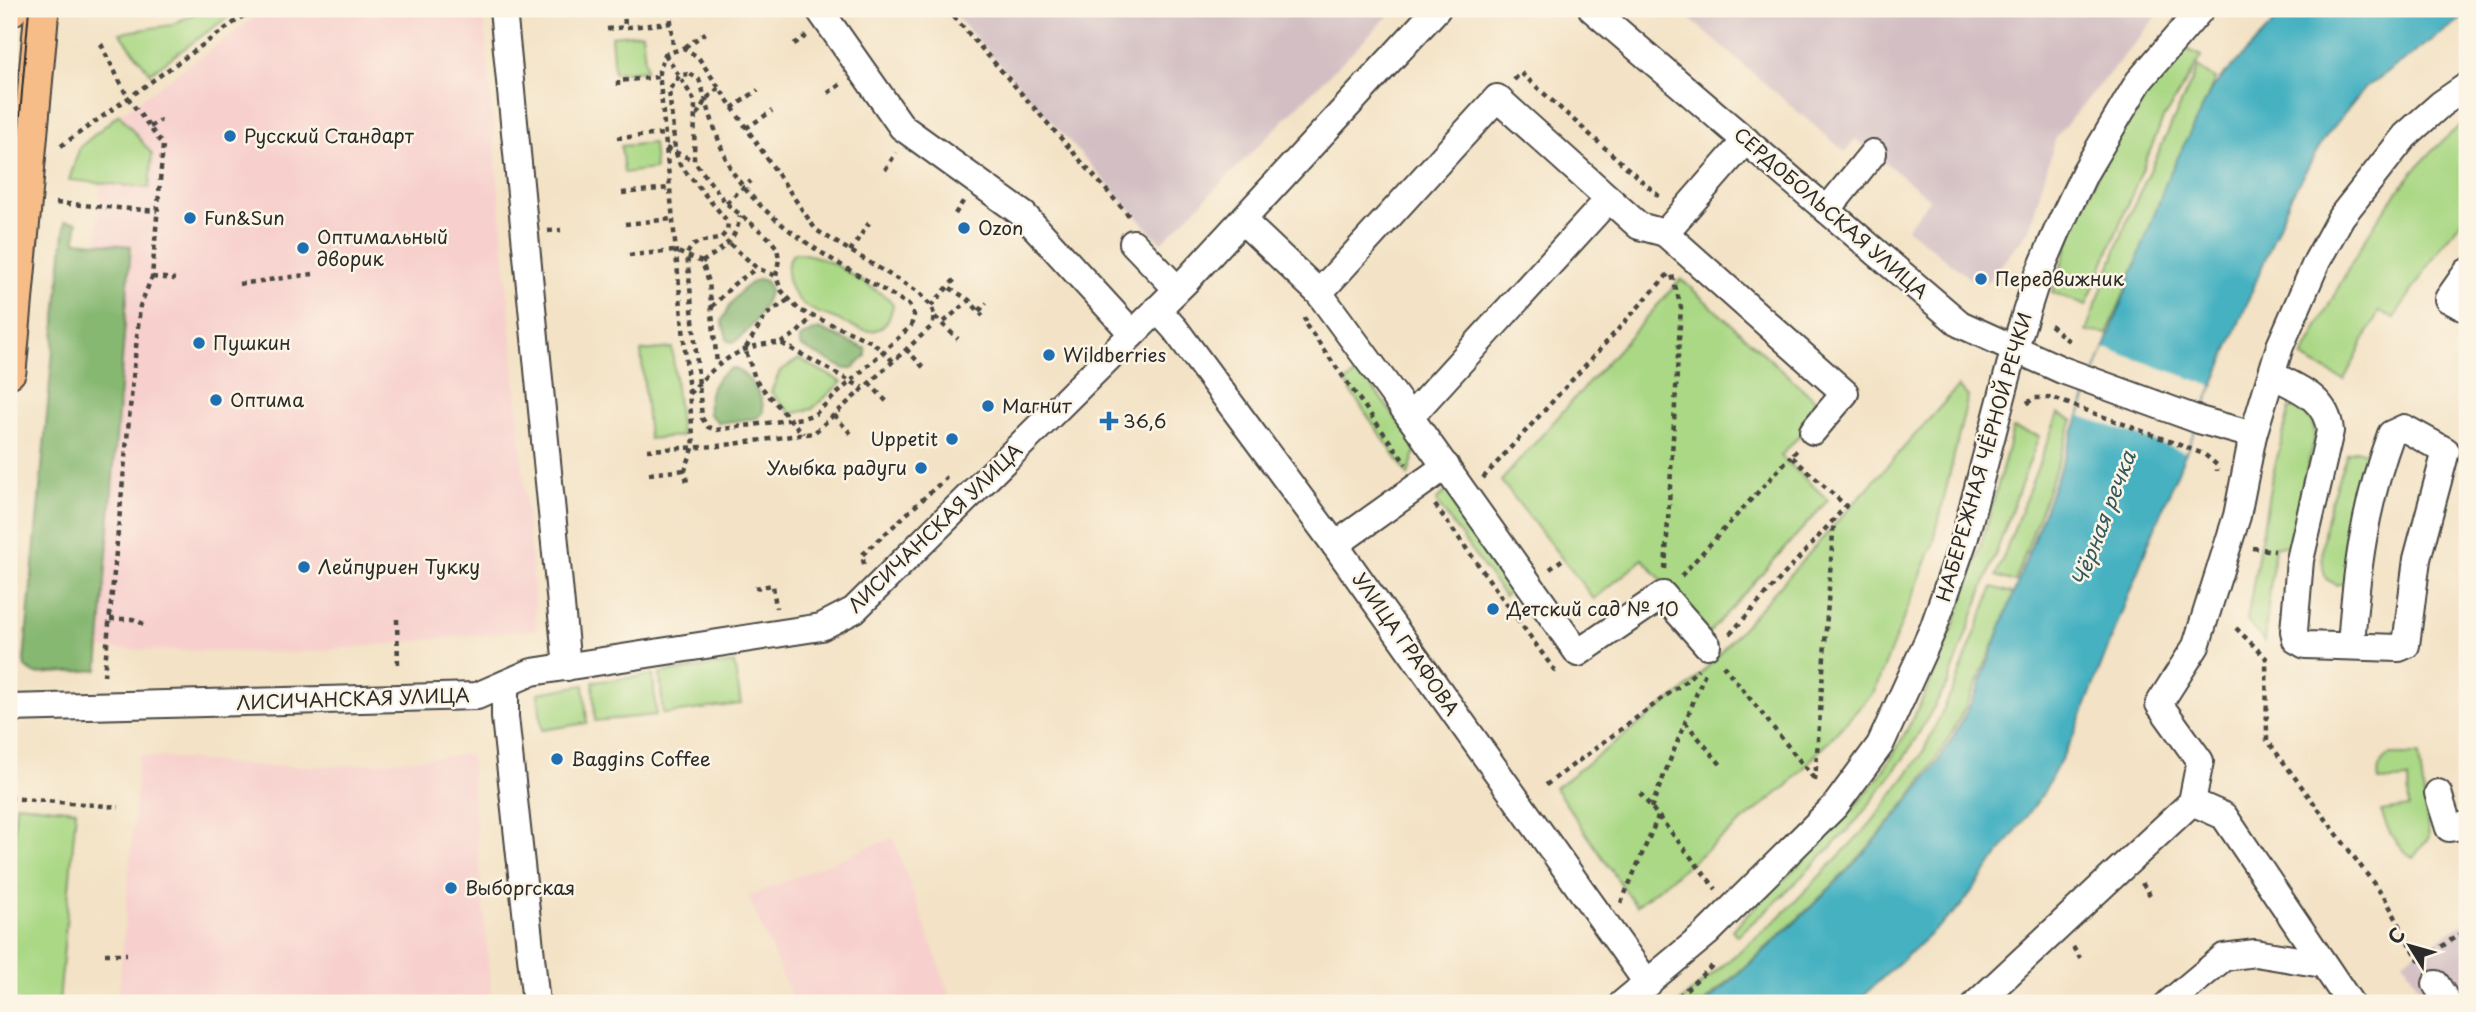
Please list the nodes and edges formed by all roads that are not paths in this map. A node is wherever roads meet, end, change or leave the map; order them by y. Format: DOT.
graph roads {
  1 [pos="42,9"];
  2 [pos="503,9"];
  3 [pos="819,9"];
  4 [pos="1437,9"];
  5 [pos="1592,9"];
  6 [pos="2201,9"];
  7 [pos="2467,86"];
  8 [pos="1746,140"];
  9 [pos="1873,153"];
  10 [pos="1608,200"];
  11 [pos="1827,210"];
  12 [pos="1243,221"];
  13 [pos="1673,225"];
  14 [pos="1135,234"];
  15 [pos="2467,272"];
  16 [pos="1177,289"];
  17 [pos="1320,293"];
  18 [pos="1157,309"];
  19 [pos="2467,309"];
  20 [pos="1132,333"];
  21 [pos="2015,347"];
  22 [pos="9,371"];
  23 [pos="2272,375"];
  24 [pos="1410,417"];
  25 [pos="1813,431"];
  26 [pos="2253,435"];
  27 [pos="1446,466"];
  28 [pos="1335,545"];
  29 [pos="2351,646"];
  30 [pos="1710,649"];
  31 [pos="567,667"];
  32 [pos="505,684"];
  33 [pos="9,708"];
  34 [pos="2438,793"];
  35 [pos="2192,802"];
  36 [pos="2467,825"];
  37 [pos="2323,964"];
  38 [pos="1648,984"];
  39 [pos="536,1003"];
  40 [pos="1623,1003"];
  41 [pos="1977,1003"];
  42 [pos="2169,1003"];
  43 [pos="2350,1003"];
  1 -- 22 [label="main road"];
  2 -- 31 [label="street"];
  3 -- 20 [label="street"];
  4 -- 12 [label="street, ЛИСИЧАНСКАЯ УЛИЦА"];
  5 -- 8 [label="street, СЕРДОБОЛЬСКАЯ УЛИЦА"];
  6 -- 21 [label="street, НАБЕРЕЖНАЯ ЧЁРНОЙ РЕЧКИ"];
  7 -- 23 [label="street"];
  8 -- 11 [label="street, СЕРДОБОЛЬСКАЯ УЛИЦА"];
  8 -- 13 [label="street"];
  9 -- 11 [label="street"];
  10 -- 13 [label="street"];
  10 -- 17 [label="street"];
  10 -- 24 [label="street"];
  11 -- 21 [label="street, СЕРДОБОЛЬСКАЯ УЛИЦА"];
  12 -- 16 [label="street, ЛИСИЧАНСКАЯ УЛИЦА"];
  12 -- 17 [label="street"];
  13 -- 25 [label="street"];
  14 -- 16 [label="street"];
  15 -- 19 [label="street"];
  16 -- 18 [label="street, ЛИСИЧАНСКАЯ УЛИЦА"];
  17 -- 24 [label="street"];
  18 -- 20 [label="street, ЛИСИЧАНСКАЯ УЛИЦА"];
  18 -- 28 [label="street, УЛИЦА ГРАФОВА"];
  20 -- 31 [label="street, ЛИСИЧАНСКАЯ УЛИЦА"];
  21 -- 26 [label="street, СЕРДОБОЛЬСКАЯ УЛИЦА"];
  21 -- 38 [label="street, НАБЕРЕЖНАЯ ЧЁРНОЙ РЕЧКИ"];
  23 -- 26 [label="street"];
  23 -- 29 [label="street"];
  24 -- 27 [label="street"];
  26 -- 35 [label="street"];
  27 -- 28 [label="street"];
  27 -- 30 [label="street"];
  28 -- 38 [label="street, УЛИЦА ГРАФОВА"];
  29 -- 29 [label="street"];
  31 -- 32 [label="street, ЛИСИЧАНСКАЯ УЛИЦА"];
  32 -- 33 [label="street, ЛИСИЧАНСКАЯ УЛИЦА"];
  32 -- 39 [label="street"];
  34 -- 36 [label="street"];
  35 -- 37 [label="street"];
  35 -- 41 [label="street"];
  37 -- 42 [label="street"];
  37 -- 43 [label="street"];
  38 -- 40 [label="street, НАБЕРЕЖНАЯ ЧЁРНОЙ РЕЧКИ"];
}
